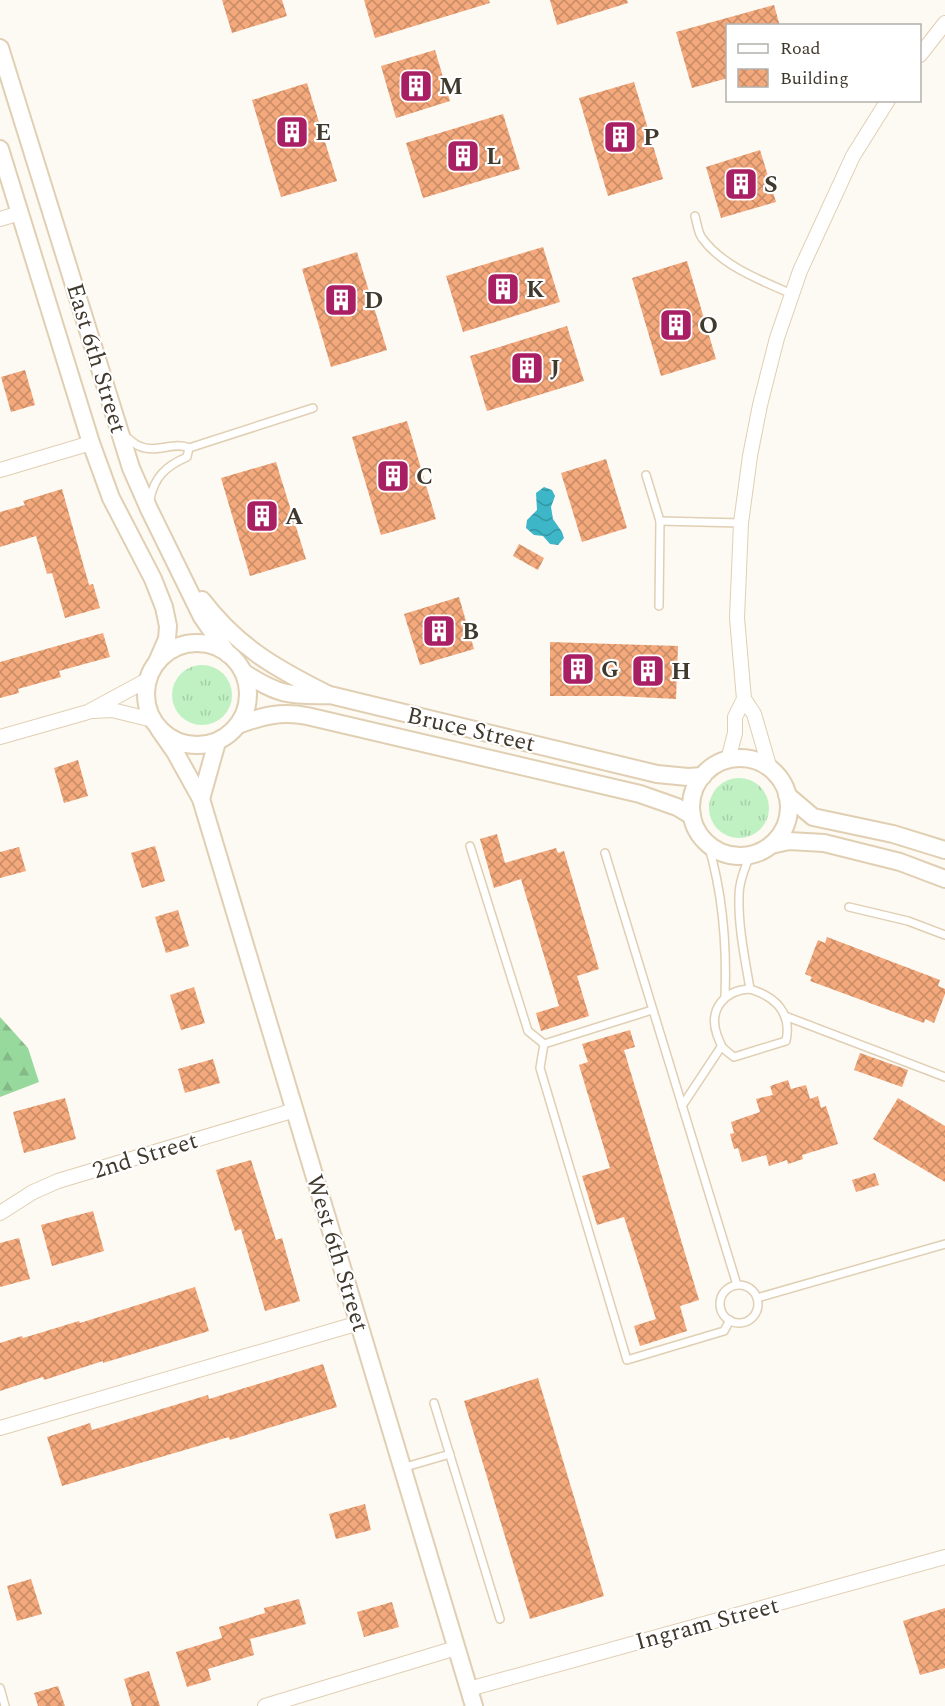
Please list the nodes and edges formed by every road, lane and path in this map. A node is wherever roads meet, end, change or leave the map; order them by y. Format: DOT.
graph roads {
  1 [pos="945,23"];
  2 [pos="0,48"];
  3 [pos="921,54"];
  4 [pos="887,102"];
  5 [pos="0,149"];
  6 [pos="20,213"];
  7 [pos="695,216"];
  8 [pos="0,219"];
  9 [pos="792,294"];
  10 [pos="313,408"];
  11 [pos="119,430"];
  12 [pos="91,443"];
  13 [pos="189,448"];
  14 [pos="0,470"];
  15 [pos="646,475"];
  16 [pos="149,509"];
  17 [pos="660,521"];
  18 [pos="741,524"];
  19 [pos="182,573"];
  20 [pos="659,606"];
  21 [pos="228,654"];
  22 [pos="157,662"];
  23 [pos="243,672"];
  24 [pos="149,679"];
  25 [pos="330,695"];
  26 [pos="744,699"];
  27 [pos="88,711"];
  28 [pos="156,725"];
  29 [pos="238,725"];
  30 [pos="0,737"];
  31 [pos="217,742"];
  32 [pos="728,760"];
  33 [pos="770,769"];
  34 [pos="704,776"];
  35 [pos="787,795"];
  36 [pos="201,800"];
  37 [pos="692,816"];
  38 [pos="708,844"];
  39 [pos="771,845"];
  40 [pos="470,846"];
  41 [pos="945,850"];
  42 [pos="605,854"];
  43 [pos="750,855"];
  44 [pos="945,879"];
  45 [pos="849,907"];
  46 [pos="945,935"];
  47 [pos="750,989"];
  48 [pos="725,997"];
  49 [pos="652,1010"];
  50 [pos="785,1016"];
  51 [pos="544,1044"];
  52 [pos="721,1047"];
  53 [pos="945,1077"];
  54 [pos="682,1106"];
  55 [pos="295,1110"];
  56 [pos="0,1214"];
  57 [pos="945,1244"];
  58 [pos="737,1285"];
  59 [pos="757,1298"];
  60 [pos="730,1320"];
  61 [pos="359,1323"];
  62 [pos="434,1403"];
  63 [pos="0,1428"];
  64 [pos="450,1454"];
  65 [pos="402,1468"];
  66 [pos="945,1557"];
  67 [pos="500,1619"];
  68 [pos="456,1648"];
  69 [pos="0,1688"];
  70 [pos="469,1689"];
  71 [pos="5,1706"];
  72 [pos="265,1706"];
  73 [pos="474,1706"];
  1 -- 3 [label="street"];
  2 -- 11 [label="street, East 6th Street"];
  4 -- 9 [label="street"];
  5 -- 6 [label="street, East 6th Street"];
  6 -- 8 [label="street"];
  6 -- 12 [label="street, East 6th Street"];
  7 -- 9 [label="lane"];
  9 -- 18 [label="street"];
  10 -- 13 [label="lane"];
  11 -- 13 [label="lane"];
  11 -- 16 [label="street, East 6th Street"];
  12 -- 14 [label="street"];
  12 -- 22 [label="street, East 6th Street"];
  13 -- 16 [label="lane"];
  15 -- 17 [label="lane"];
  16 -- 19 [label="street, East 6th Street"];
  17 -- 18 [label="lane"];
  17 -- 20 [label="lane"];
  18 -- 26 [label="street"];
  19 -- 21 [label="street, East 6th Street"];
  19 -- 25 [label="street"];
  21 -- 22 [label="street"];
  21 -- 23 [label="street"];
  22 -- 24 [label="street"];
  23 -- 25 [label="street, Bruce Street"];
  23 -- 29 [label="street"];
  24 -- 27 [label="street"];
  24 -- 28 [label="street"];
  25 -- 34 [label="street, Bruce Street"];
  26 -- 32 [label="street"];
  26 -- 33 [label="street"];
  27 -- 28 [label="street"];
  27 -- 30 [label="street"];
  28 -- 31 [label="street"];
  28 -- 36 [label="street, West 6th Street"];
  29 -- 31 [label="street"];
  29 -- 37 [label="street, Bruce Street"];
  31 -- 36 [label="street"];
  32 -- 33 [label="street"];
  32 -- 34 [label="street"];
  33 -- 35 [label="street"];
  34 -- 37 [label="street"];
  35 -- 39 [label="street"];
  35 -- 41 [label="street"];
  36 -- 55 [label="street, West 6th Street"];
  37 -- 38 [label="street"];
  38 -- 43 [label="street"];
  38 -- 48 [label="lane"];
  39 -- 43 [label="street"];
  39 -- 44 [label="street"];
  40 -- 51 [label="lane"];
  42 -- 49 [label="lane"];
  43 -- 47 [label="lane"];
  45 -- 46 [label="lane"];
  47 -- 48 [label="lane"];
  47 -- 50 [label="lane"];
  48 -- 52 [label="lane"];
  49 -- 51 [label="lane"];
  49 -- 54 [label="lane"];
  50 -- 52 [label="lane"];
  50 -- 53 [label="lane"];
  51 -- 60 [label="lane"];
  52 -- 54 [label="lane"];
  54 -- 58 [label="lane"];
  55 -- 56 [label="street, 2nd Street"];
  55 -- 61 [label="street, West 6th Street"];
  57 -- 59 [label="lane"];
  58 -- 59 [label="lane"];
  58 -- 60 [label="lane"];
  59 -- 60 [label="lane"];
  61 -- 63 [label="street"];
  61 -- 65 [label="street, West 6th Street"];
  62 -- 64 [label="lane"];
  64 -- 65 [label="lane"];
  64 -- 67 [label="lane"];
  65 -- 68 [label="street, West 6th Street"];
  66 -- 70 [label="street, Ingram Street"];
  68 -- 70 [label="street, West 6th Street"];
  68 -- 72 [label="street"];
  69 -- 71 [label="lane"];
  70 -- 73 [label="street, West 6th Street"];
}
